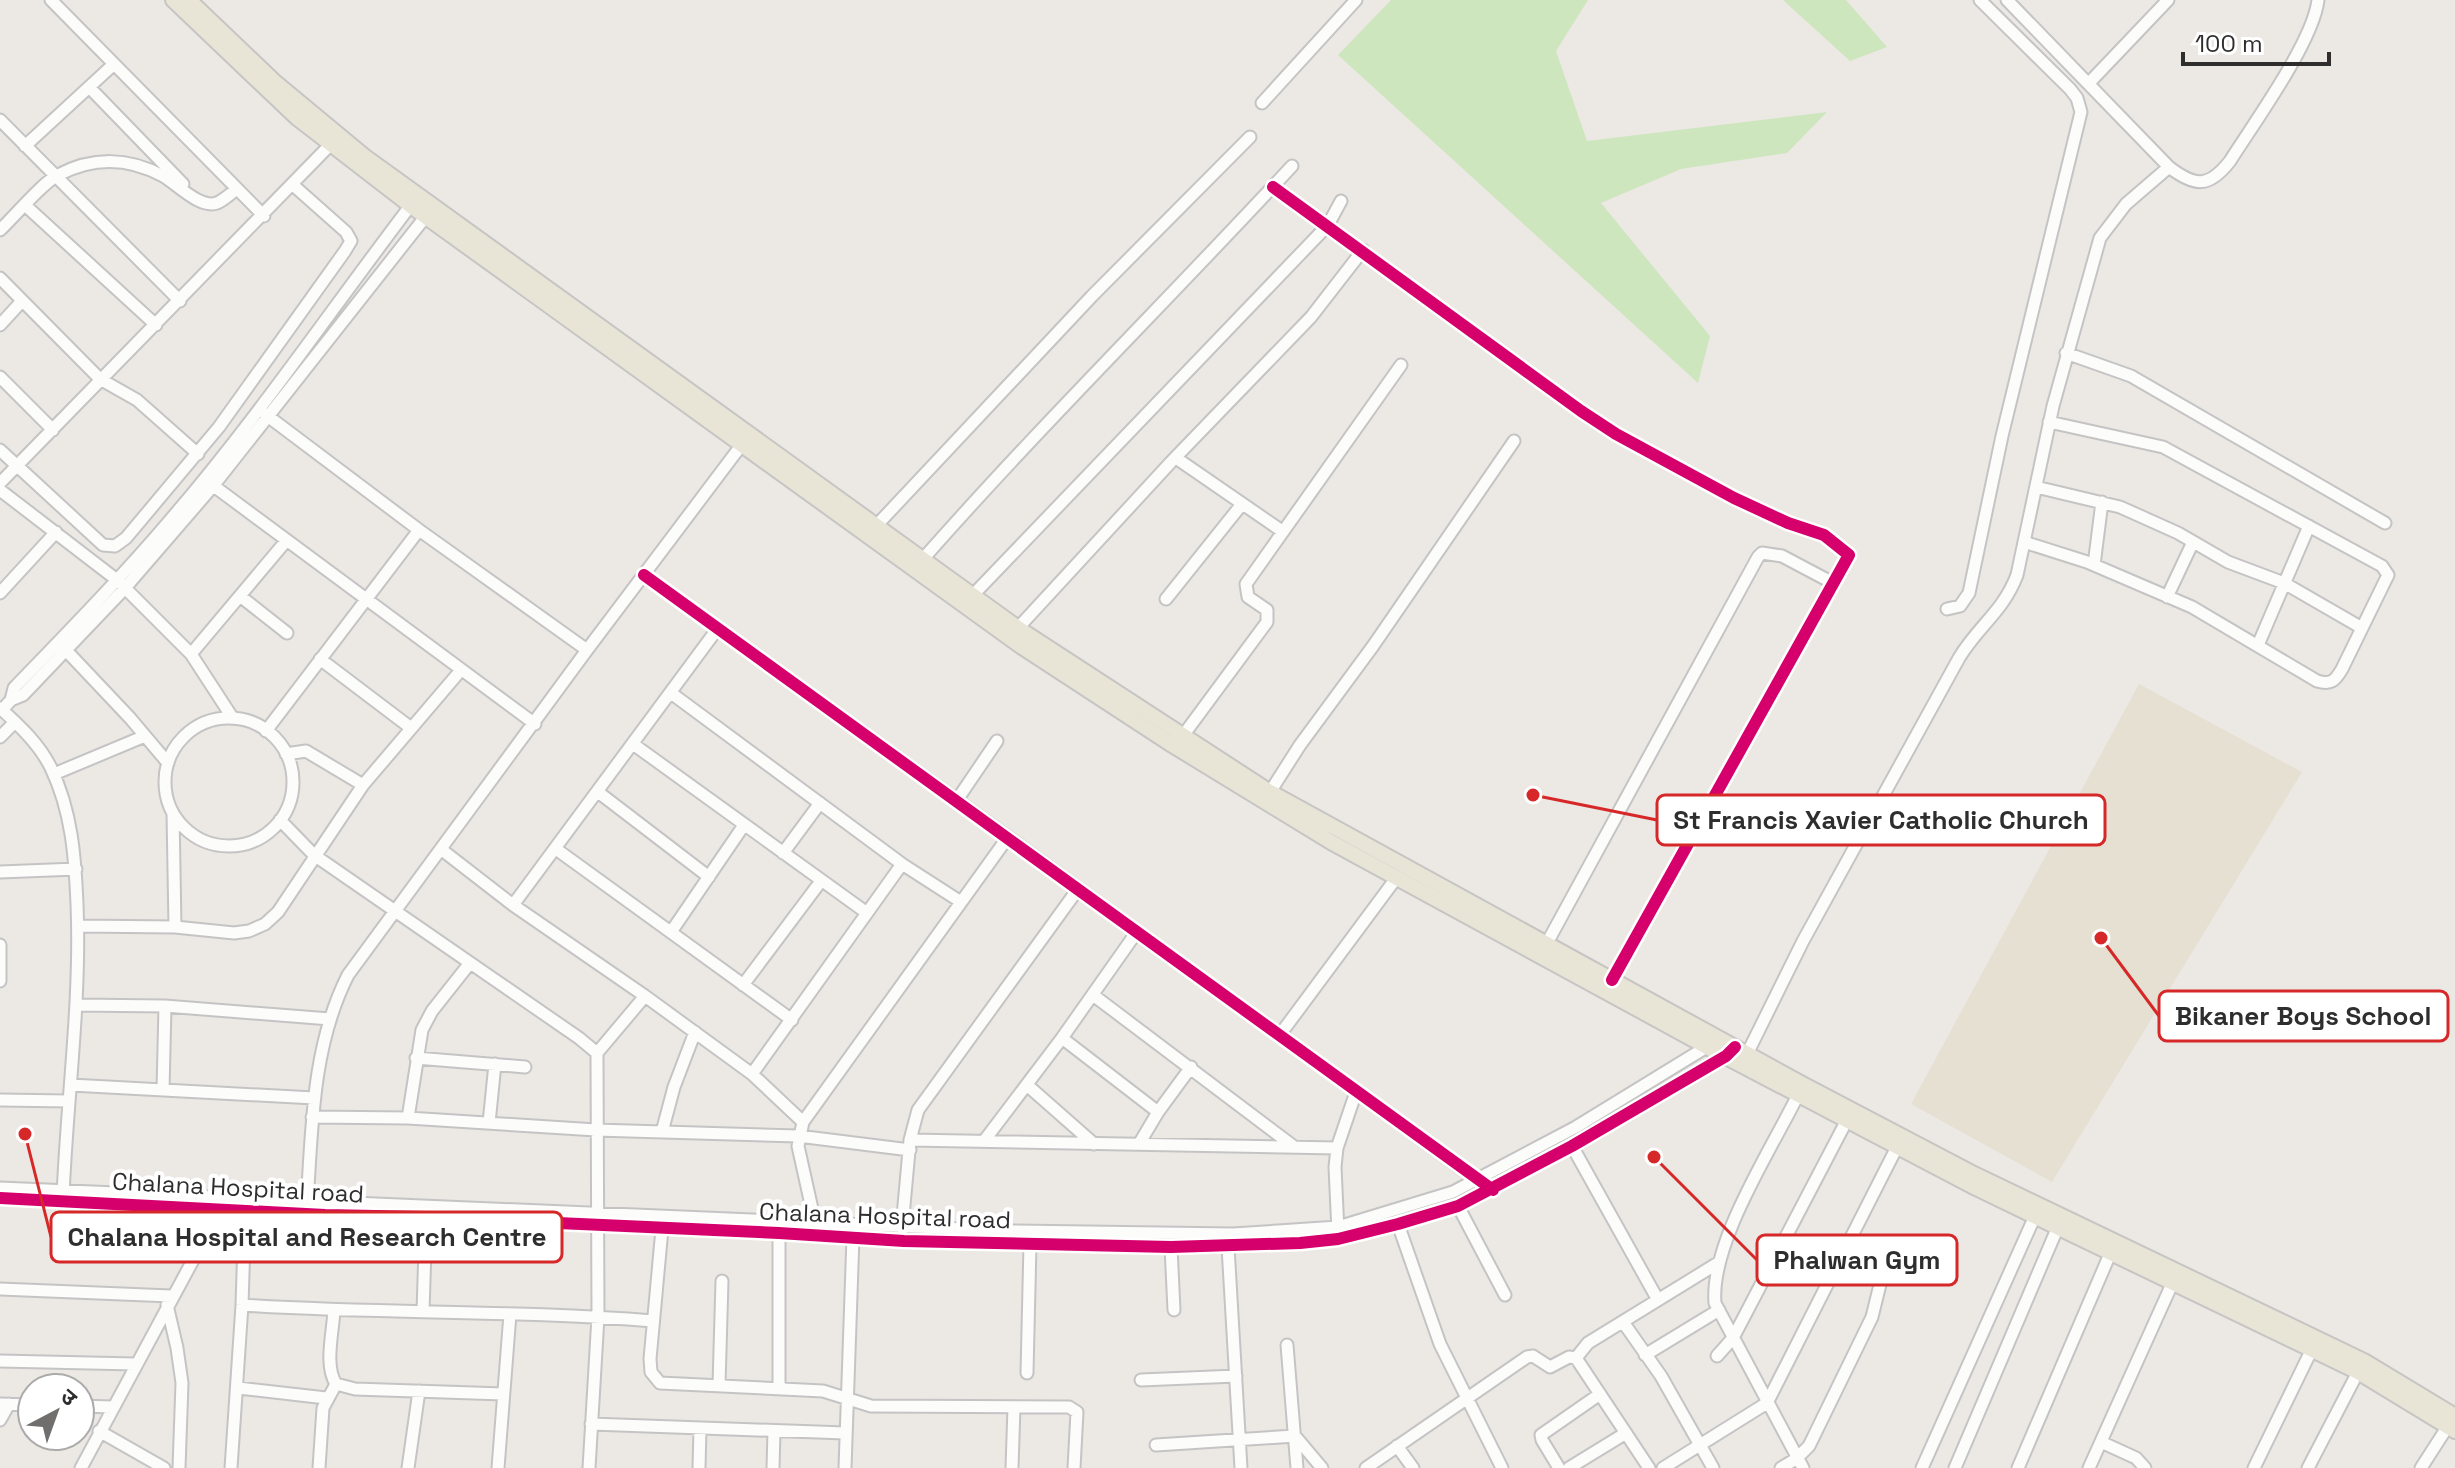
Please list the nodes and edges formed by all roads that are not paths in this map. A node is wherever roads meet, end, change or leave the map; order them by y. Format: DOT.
graph roads {
  1 [pos="51,0"];
  2 [pos="173,0"];
  3 [pos="189,0"];
  4 [pos="1356,0"];
  5 [pos="1980,0"];
  6 [pos="2007,0"];
  7 [pos="2168,0"];
  8 [pos="2318,0"];
  9 [pos="114,64"];
  10 [pos="2089,83"];
  11 [pos="89,87"];
  12 [pos="1262,103"];
  13 [pos="0,120"];
  14 [pos="1250,137"];
  15 [pos="330,145"];
  16 [pos="25,146"];
  17 [pos="1292,166"];
  18 [pos="2169,167"];
  19 [pos="54,177"];
  20 [pos="293,185"];
  21 [pos="1273,187"];
  22 [pos="237,189"];
  23 [pos="197,199"];
  24 [pos="415,200"];
  25 [pos="1341,201"];
  26 [pos="26,206"];
  27 [pos="430,211"];
  28 [pos="264,216"];
  29 [pos="1328,225"];
  30 [pos="0,230"];
  31 [pos="1363,250"];
  32 [pos="0,278"];
  33 [pos="22,301"];
  34 [pos="180,301"];
  35 [pos="0,325"];
  36 [pos="156,325"];
  37 [pos="2066,353"];
  38 [pos="1401,365"];
  39 [pos="0,377"];
  40 [pos="100,379"];
  41 [pos="258,409"];
  42 [pos="269,417"];
  43 [pos="2049,422"];
  44 [pos="53,430"];
  45 [pos="746,439"];
  46 [pos="1514,441"];
  47 [pos="0,450"];
  48 [pos="198,454"];
  49 [pos="1176,458"];
  50 [pos="17,466"];
  51 [pos="208,482"];
  52 [pos="0,483"];
  53 [pos="2036,487"];
  54 [pos="0,490"];
  55 [pos="2102,502"];
  56 [pos="1242,504"];
  57 [pos="2385,523"];
  58 [pos="876,526"];
  59 [pos="2309,526"];
  60 [pos="419,530"];
  61 [pos="1282,531"];
  62 [pos="56,532"];
  63 [pos="286,541"];
  64 [pos="2024,542"];
  65 [pos="2193,542"];
  66 [pos="923,559"];
  67 [pos="2094,565"];
  68 [pos="644,575"];
  69 [pos="1833,583"];
  70 [pos="2284,583"];
  71 [pos="121,584"];
  72 [pos="0,593"];
  73 [pos="973,595"];
  74 [pos="240,596"];
  75 [pos="2167,597"];
  76 [pos="366,598"];
  77 [pos="1166,599"];
  78 [pos="1947,609"];
  79 [pos="718,628"];
  80 [pos="1018,628"];
  81 [pos="2362,628"];
  82 [pos="287,633"];
  83 [pos="2258,645"];
  84 [pos="62,646"];
  85 [pos="587,650"];
  86 [pos="191,654"];
  87 [pos="320,659"];
  88 [pos="461,670"];
  89 [pos="671,693"];
  90 [pos="1,709"];
  91 [pos="232,717"];
  92 [pos="15,722"];
  93 [pos="535,724"];
  94 [pos="411,728"];
  95 [pos="266,731"];
  96 [pos="145,736"];
  97 [pos="0,737"];
  98 [pos="1182,737"];
  99 [pos="997,741"];
  100 [pos="633,744"];
  101 [pos="286,754"];
  102 [pos="168,763"];
  103 [pos="54,774"];
  104 [pos="363,785"];
  105 [pos="598,792"];
  106 [pos="1270,792"];
  107 [pos="957,800"];
  108 [pos="820,803"];
  109 [pos="173,812"];
  110 [pos="280,820"];
  111 [pos="744,825"];
  112 [pos="1008,837"];
  113 [pos="556,849"];
  114 [pos="442,850"];
  115 [pos="783,853"];
  116 [pos="314,855"];
  117 [pos="902,864"];
  118 [pos="76,869"];
  119 [pos="0,872"];
  120 [pos="709,877"];
  121 [pos="1397,877"];
  122 [pos="821,881"];
  123 [pos="1078,889"];
  124 [pos="961,902"];
  125 [pos="513,905"];
  126 [pos="394,913"];
  127 [pos="867,913"];
  128 [pos="78,926"];
  129 [pos="175,927"];
  130 [pos="671,932"];
  131 [pos="1136,933"];
  132 [pos="1547,943"];
  133 [pos="0,945"];
  134 [pos="470,963"];
  135 [pos="1612,980"];
  136 [pos="0,981"];
  137 [pos="743,985"];
  138 [pos="1093,995"];
  139 [pos="645,996"];
  140 [pos="77,1005"];
  141 [pos="165,1006"];
  142 [pos="330,1019"];
  143 [pos="792,1020"];
  144 [pos="695,1032"];
  145 [pos="1279,1036"];
  146 [pos="1062,1038"];
  147 [pos="1713,1043"];
  148 [pos="1736,1052"];
  149 [pos="597,1053"];
  150 [pos="416,1058"];
  151 [pos="495,1064"];
  152 [pos="525,1067"];
  153 [pos="1191,1067"];
  154 [pos="752,1074"];
  155 [pos="71,1085"];
  156 [pos="1027,1085"];
  157 [pos="163,1090"];
  158 [pos="1356,1092"];
  159 [pos="1798,1095"];
  160 [pos="314,1098"];
  161 [pos="0,1100"];
  162 [pos="69,1101"];
  163 [pos="1158,1112"];
  164 [pos="312,1117"];
  165 [pos="408,1118"];
  166 [pos="1847,1120"];
  167 [pos="803,1122"];
  168 [pos="489,1123"];
  169 [pos="596,1130"];
  170 [pos="662,1132"];
  171 [pos="798,1136"];
  172 [pos="984,1141"];
  173 [pos="1094,1144"];
  174 [pos="1139,1144"];
  175 [pos="910,1145"];
  176 [pos="1572,1146"];
  177 [pos="1294,1147"];
  178 [pos="1897,1147"];
  179 [pos="1337,1148"];
  180 [pos="1475,1179"];
  181 [pos="0,1188"];
  182 [pos="1493,1190"];
  183 [pos="63,1196"];
  184 [pos="0,1198"];
  185 [pos="1458,1206"];
  186 [pos="306,1207"];
  187 [pos="220,1210"];
  188 [pos="245,1210"];
  189 [pos="2035,1216"];
  190 [pos="426,1217"];
  191 [pos="599,1219"];
  192 [pos="2061,1222"];
  193 [pos="815,1223"];
  194 [pos="1398,1224"];
  195 [pos="902,1227"];
  196 [pos="662,1229"];
  197 [pos="779,1233"];
  198 [pos="1338,1233"];
  199 [pos="819,1236"];
  200 [pos="853,1237"];
  201 [pos="1030,1244"];
  202 [pos="1171,1247"];
  203 [pos="1228,1247"];
  204 [pos="1888,1252"];
  205 [pos="2110,1254"];
  206 [pos="1718,1263"];
  207 [pos="722,1281"];
  208 [pos="2172,1284"];
  209 [pos="0,1289"];
  210 [pos="1505,1295"];
  211 [pos="169,1300"];
  212 [pos="1658,1300"];
  213 [pos="242,1305"];
  214 [pos="334,1310"];
  215 [pos="1174,1310"];
  216 [pos="1719,1310"];
  217 [pos="423,1312"];
  218 [pos="510,1314"];
  219 [pos="598,1317"];
  220 [pos="653,1321"];
  221 [pos="1623,1322"];
  222 [pos="1733,1338"];
  223 [pos="1287,1345"];
  224 [pos="2312,1349"];
  225 [pos="1645,1355"];
  226 [pos="1717,1356"];
  227 [pos="1576,1358"];
  228 [pos="0,1361"];
  229 [pos="135,1364"];
  230 [pos="2358,1372"];
  231 [pos="1027,1373"];
  232 [pos="1236,1376"];
  233 [pos="1141,1380"];
  234 [pos="336,1384"];
  235 [pos="719,1385"];
  236 [pos="238,1388"];
  237 [pos="779,1388"];
  238 [pos="419,1391"];
  239 [pos="503,1394"];
  240 [pos="1600,1394"];
  241 [pos="326,1398"];
  242 [pos="845,1398"];
  243 [pos="1466,1398"];
  244 [pos="1767,1403"];
  245 [pos="4,1404"];
  246 [pos="96,1406"];
  247 [pos="112,1407"];
  248 [pos="1014,1407"];
  249 [pos="0,1420"];
  250 [pos="591,1424"];
  251 [pos="2453,1425"];
  252 [pos="700,1428"];
  253 [pos="99,1431"];
  254 [pos="774,1431"];
  255 [pos="845,1433"];
  256 [pos="1626,1433"];
  257 [pos="1295,1436"];
  258 [pos="1240,1440"];
  259 [pos="2101,1442"];
  260 [pos="1700,1444"];
  261 [pos="1156,1445"];
  262 [pos="1397,1446"];
  263 [pos="1800,1463"];
  264 [pos="159,1467"];
  265 [pos="81,1468"];
  266 [pos="179,1468"];
  267 [pos="231,1468"];
  268 [pos="319,1468"];
  269 [pos="408,1468"];
  270 [pos="498,1468"];
  271 [pos="589,1468"];
  272 [pos="699,1468"];
  273 [pos="773,1468"];
  274 [pos="845,1468"];
  275 [pos="1012,1468"];
  276 [pos="1074,1468"];
  277 [pos="1241,1468"];
  278 [pos="1297,1468"];
  279 [pos="1322,1468"];
  280 [pos="1366,1468"];
  281 [pos="1413,1468"];
  282 [pos="1502,1468"];
  283 [pos="1559,1468"];
  284 [pos="1569,1468"];
  285 [pos="1649,1468"];
  286 [pos="1663,1468"];
  287 [pos="1713,1468"];
  288 [pos="1781,1468"];
  289 [pos="1922,1468"];
  290 [pos="1955,1468"];
  291 [pos="2018,1468"];
  292 [pos="2089,1468"];
  293 [pos="2145,1468"];
  294 [pos="2254,1468"];
  295 [pos="2308,1468"];
  296 [pos="2421,1468"];
  1 -- 9 [label="street"];
  2 -- 15 [label="main road"];
  3 -- 24 [label="main road"];
  4 -- 12 [label="street"];
  5 -- 78 [label="street"];
  6 -- 10 [label="street"];
  7 -- 10 [label="street"];
  8 -- 18 [label="street"];
  9 -- 11 [label="street"];
  9 -- 22 [label="street"];
  10 -- 18 [label="street"];
  11 -- 16 [label="street"];
  11 -- 23 [label="street"];
  13 -- 16 [label="street"];
  14 -- 58 [label="street"];
  15 -- 20 [label="street"];
  15 -- 24 [label="main road"];
  16 -- 19 [label="street"];
  17 -- 21 [label="street"];
  18 -- 37 [label="street"];
  19 -- 23 [label="street"];
  19 -- 26 [label="street"];
  19 -- 34 [label="street"];
  20 -- 28 [label="street"];
  20 -- 48 [label="street"];
  21 -- 29 [label="street"];
  21 -- 66 [label="street"];
  22 -- 23 [label="street"];
  22 -- 28 [label="street"];
  24 -- 27 [label="main road"];
  24 -- 41 [label="street"];
  25 -- 29 [label="street"];
  26 -- 30 [label="street"];
  26 -- 36 [label="street"];
  27 -- 42 [label="street"];
  27 -- 45 [label="main road"];
  28 -- 34 [label="street"];
  29 -- 31 [label="street"];
  29 -- 73 [label="street"];
  31 -- 49 [label="street"];
  31 -- 69 [label="street"];
  32 -- 33 [label="street"];
  33 -- 35 [label="street"];
  33 -- 40 [label="street"];
  34 -- 36 [label="street"];
  36 -- 40 [label="street"];
  37 -- 43 [label="street"];
  37 -- 57 [label="street"];
  38 -- 61 [label="street"];
  39 -- 44 [label="street"];
  40 -- 44 [label="street"];
  40 -- 48 [label="street"];
  41 -- 42 [label="street"];
  41 -- 51 [label="street"];
  42 -- 51 [label="street"];
  42 -- 60 [label="street"];
  43 -- 53 [label="street"];
  43 -- 59 [label="street"];
  44 -- 50 [label="street"];
  45 -- 58 [label="main road"];
  45 -- 68 [label="street"];
  45 -- 121 [label="main road"];
  46 -- 106 [label="street"];
  47 -- 50 [label="street"];
  48 -- 50 [label="street"];
  49 -- 56 [label="street"];
  49 -- 80 [label="street"];
  50 -- 52 [label="street"];
  51 -- 63 [label="street"];
  51 -- 71 [label="street"];
  53 -- 55 [label="street"];
  53 -- 64 [label="street"];
  54 -- 62 [label="street"];
  55 -- 65 [label="street"];
  55 -- 67 [label="street"];
  56 -- 61 [label="street"];
  56 -- 77 [label="street"];
  58 -- 66 [label="main road"];
  59 -- 70 [label="street"];
  59 -- 81 [label="street"];
  60 -- 76 [label="street"];
  60 -- 85 [label="street"];
  61 -- 98 [label="street"];
  62 -- 71 [label="street"];
  62 -- 72 [label="street"];
  63 -- 74 [label="street"];
  63 -- 76 [label="street"];
  64 -- 67 [label="street"];
  64 -- 148 [label="street"];
  65 -- 70 [label="street"];
  65 -- 75 [label="street"];
  66 -- 73 [label="main road"];
  67 -- 75 [label="street"];
  68 -- 79 [label="street"];
  68 -- 85 [label="street"];
  69 -- 132 [label="street"];
  69 -- 135 [label="street"];
  70 -- 81 [label="street"];
  70 -- 83 [label="street"];
  71 -- 84 [label="street"];
  71 -- 86 [label="street"];
  73 -- 80 [label="main road"];
  74 -- 82 [label="street"];
  74 -- 86 [label="street"];
  75 -- 83 [label="street"];
  76 -- 87 [label="street"];
  76 -- 88 [label="street"];
  79 -- 89 [label="street"];
  79 -- 107 [label="street"];
  80 -- 98 [label="main road"];
  81 -- 83 [label="street"];
  84 -- 90 [label="street"];
  84 -- 96 [label="street"];
  85 -- 93 [label="street"];
  86 -- 91 [label="street"];
  87 -- 94 [label="street"];
  87 -- 95 [label="street"];
  88 -- 93 [label="street"];
  88 -- 94 [label="street"];
  89 -- 100 [label="street"];
  89 -- 108 [label="street"];
  90 -- 92 [label="street"];
  91 -- 95 [label="street"];
  91 -- 102 [label="street"];
  92 -- 97 [label="street"];
  92 -- 103 [label="street"];
  93 -- 114 [label="street"];
  94 -- 104 [label="street"];
  95 -- 101 [label="street"];
  96 -- 102 [label="street"];
  96 -- 103 [label="street"];
  98 -- 106 [label="main road"];
  99 -- 107 [label="street"];
  100 -- 105 [label="street"];
  100 -- 111 [label="street"];
  101 -- 104 [label="street"];
  101 -- 110 [label="street"];
  102 -- 109 [label="street"];
  103 -- 118 [label="street"];
  104 -- 116 [label="street"];
  105 -- 113 [label="street"];
  105 -- 120 [label="street"];
  106 -- 132 [label="main road"];
  107 -- 112 [label="street"];
  108 -- 115 [label="street"];
  108 -- 117 [label="street"];
  109 -- 110 [label="street"];
  109 -- 129 [label="street"];
  110 -- 116 [label="street"];
  111 -- 115 [label="street"];
  111 -- 120 [label="street"];
  112 -- 123 [label="street"];
  112 -- 124 [label="street"];
  113 -- 125 [label="street"];
  113 -- 130 [label="street"];
  114 -- 125 [label="street"];
  114 -- 126 [label="street"];
  115 -- 122 [label="street"];
  116 -- 126 [label="street"];
  116 -- 129 [label="street"];
  117 -- 124 [label="street"];
  117 -- 127 [label="street"];
  118 -- 119 [label="street"];
  118 -- 128 [label="street"];
  120 -- 130 [label="street"];
  121 -- 145 [label="street"];
  121 -- 147 [label="main road"];
  122 -- 127 [label="street"];
  122 -- 137 [label="street"];
  123 -- 131 [label="street"];
  123 -- 175 [label="street"];
  124 -- 167 [label="street"];
  125 -- 139 [label="street"];
  126 -- 134 [label="street"];
  126 -- 142 [label="street"];
  127 -- 143 [label="street"];
  128 -- 129 [label="street"];
  128 -- 140 [label="street"];
  130 -- 137 [label="street"];
  131 -- 138 [label="street"];
  131 -- 145 [label="street"];
  132 -- 135 [label="main road"];
  133 -- 136 [label="street"];
  134 -- 149 [label="street"];
  134 -- 150 [label="street"];
  135 -- 147 [label="main road"];
  137 -- 143 [label="street"];
  138 -- 146 [label="street"];
  138 -- 153 [label="street"];
  139 -- 144 [label="street"];
  139 -- 149 [label="street"];
  140 -- 141 [label="street"];
  140 -- 155 [label="street"];
  141 -- 142 [label="street"];
  141 -- 157 [label="street"];
  142 -- 160 [label="street"];
  143 -- 154 [label="street"];
  144 -- 154 [label="street"];
  144 -- 170 [label="street"];
  145 -- 158 [label="street"];
  146 -- 156 [label="street"];
  146 -- 163 [label="street"];
  147 -- 148 [label="main road"];
  147 -- 180 [label="street, Chalana Hospital road"];
  148 -- 159 [label="main road"];
  148 -- 176 [label="street, Chalana Hospital road"];
  148 -- 192 [label="main road"];
  149 -- 169 [label="street"];
  150 -- 151 [label="street"];
  150 -- 165 [label="street"];
  151 -- 152 [label="street"];
  151 -- 168 [label="street"];
  153 -- 163 [label="street"];
  153 -- 177 [label="street"];
  154 -- 167 [label="street"];
  155 -- 157 [label="street"];
  155 -- 162 [label="street"];
  156 -- 172 [label="street"];
  156 -- 173 [label="street"];
  157 -- 160 [label="street"];
  158 -- 179 [label="street"];
  158 -- 180 [label="street"];
  159 -- 166 [label="main road"];
  159 -- 206 [label="street"];
  160 -- 164 [label="street"];
  161 -- 162 [label="street"];
  162 -- 183 [label="street"];
  163 -- 174 [label="street"];
  164 -- 165 [label="street"];
  164 -- 186 [label="street"];
  165 -- 168 [label="street"];
  166 -- 178 [label="main road"];
  166 -- 222 [label="street"];
  167 -- 171 [label="street"];
  168 -- 169 [label="street"];
  169 -- 170 [label="street"];
  169 -- 191 [label="street"];
  170 -- 171 [label="street"];
  171 -- 175 [label="street"];
  171 -- 193 [label="street"];
  172 -- 173 [label="street"];
  172 -- 175 [label="street"];
  173 -- 174 [label="street"];
  174 -- 177 [label="street"];
  175 -- 195 [label="street"];
  176 -- 182 [label="street, Chalana Hospital road"];
  176 -- 212 [label="street"];
  177 -- 179 [label="street"];
  178 -- 189 [label="main road"];
  178 -- 244 [label="street"];
  179 -- 198 [label="street"];
  180 -- 182 [label="street"];
  180 -- 198 [label="street, Chalana Hospital road"];
  181 -- 183 [label="street, Chalana Hospital road"];
  182 -- 185 [label="street, Chalana Hospital road"];
  183 -- 184 [label="street, Chalana Hospital road"];
  183 -- 186 [label="street, Chalana Hospital road"];
  183 -- 187 [label="street, Chalana Hospital road"];
  185 -- 194 [label="street, Chalana Hospital road"];
  185 -- 210 [label="street"];
  186 -- 188 [label="street, Chalana Hospital road"];
  186 -- 190 [label="street, Chalana Hospital road"];
  186 -- 191 [label="street, Chalana Hospital road"];
  187 -- 188 [label="street, Chalana Hospital road"];
  187 -- 211 [label="street"];
  188 -- 213 [label="street"];
  189 -- 192 [label="main road"];
  189 -- 289 [label="street"];
  190 -- 191 [label="street, Chalana Hospital road"];
  190 -- 217 [label="street"];
  191 -- 193 [label="street, Chalana Hospital road"];
  191 -- 196 [label="street, Chalana Hospital road"];
  191 -- 219 [label="street"];
  192 -- 205 [label="main road"];
  192 -- 251 [label="main road"];
  192 -- 290 [label="street"];
  193 -- 195 [label="street, Chalana Hospital road"];
  193 -- 199 [label="street"];
  194 -- 198 [label="street, Chalana Hospital road"];
  194 -- 243 [label="street"];
  195 -- 198 [label="street, Chalana Hospital road"];
  196 -- 197 [label="street, Chalana Hospital road"];
  196 -- 220 [label="street"];
  197 -- 199 [label="street, Chalana Hospital road"];
  197 -- 237 [label="street"];
  198 -- 203 [label="street, Chalana Hospital road"];
  199 -- 200 [label="street, Chalana Hospital road"];
  200 -- 201 [label="street, Chalana Hospital road"];
  200 -- 242 [label="street"];
  201 -- 202 [label="street, Chalana Hospital road"];
  201 -- 231 [label="street"];
  202 -- 203 [label="street, Chalana Hospital road"];
  202 -- 215 [label="street"];
  203 -- 232 [label="street"];
  204 -- 263 [label="street"];
  205 -- 208 [label="main road"];
  205 -- 291 [label="street"];
  206 -- 212 [label="street"];
  206 -- 216 [label="street"];
  207 -- 235 [label="street"];
  208 -- 224 [label="main road"];
  208 -- 259 [label="street"];
  209 -- 211 [label="street"];
  211 -- 229 [label="street"];
  211 -- 266 [label="street"];
  212 -- 221 [label="street"];
  213 -- 214 [label="street"];
  213 -- 236 [label="street"];
  214 -- 217 [label="street"];
  214 -- 234 [label="street"];
  216 -- 222 [label="street"];
  216 -- 225 [label="street"];
  217 -- 218 [label="street"];
  218 -- 219 [label="street"];
  218 -- 239 [label="street"];
  219 -- 220 [label="street"];
  219 -- 250 [label="street"];
  220 -- 235 [label="street"];
  221 -- 225 [label="street"];
  221 -- 227 [label="street"];
  222 -- 226 [label="street"];
  222 -- 244 [label="street"];
  223 -- 257 [label="street"];
  224 -- 230 [label="main road"];
  224 -- 294 [label="street"];
  225 -- 260 [label="street"];
  227 -- 240 [label="street"];
  227 -- 243 [label="street"];
  228 -- 229 [label="street"];
  229 -- 247 [label="street"];
  230 -- 251 [label="main road"];
  230 -- 295 [label="street"];
  232 -- 233 [label="street"];
  232 -- 258 [label="street"];
  234 -- 238 [label="street"];
  234 -- 241 [label="street"];
  235 -- 237 [label="street"];
  236 -- 241 [label="street"];
  236 -- 267 [label="street"];
  237 -- 242 [label="street"];
  238 -- 239 [label="street"];
  238 -- 269 [label="street"];
  239 -- 270 [label="street"];
  240 -- 256 [label="street"];
  240 -- 283 [label="street"];
  241 -- 268 [label="street"];
  242 -- 248 [label="street"];
  242 -- 255 [label="street"];
  243 -- 262 [label="street"];
  243 -- 282 [label="street"];
  244 -- 260 [label="street"];
  244 -- 263 [label="street"];
  245 -- 249 [label="street"];
  246 -- 247 [label="street"];
  247 -- 253 [label="street"];
  248 -- 275 [label="street"];
  248 -- 276 [label="street"];
  250 -- 252 [label="street"];
  250 -- 271 [label="street"];
  251 -- 296 [label="street"];
  252 -- 254 [label="street"];
  252 -- 272 [label="street"];
  253 -- 264 [label="street"];
  253 -- 265 [label="street"];
  254 -- 255 [label="street"];
  254 -- 273 [label="street"];
  255 -- 274 [label="street"];
  256 -- 284 [label="street"];
  256 -- 285 [label="street"];
  257 -- 258 [label="street"];
  257 -- 278 [label="street"];
  257 -- 279 [label="street"];
  258 -- 261 [label="street"];
  258 -- 277 [label="street"];
  259 -- 292 [label="street"];
  259 -- 293 [label="street"];
  260 -- 286 [label="street"];
  260 -- 287 [label="street"];
  262 -- 280 [label="street"];
  262 -- 281 [label="street"];
  263 -- 288 [label="street"];
}
